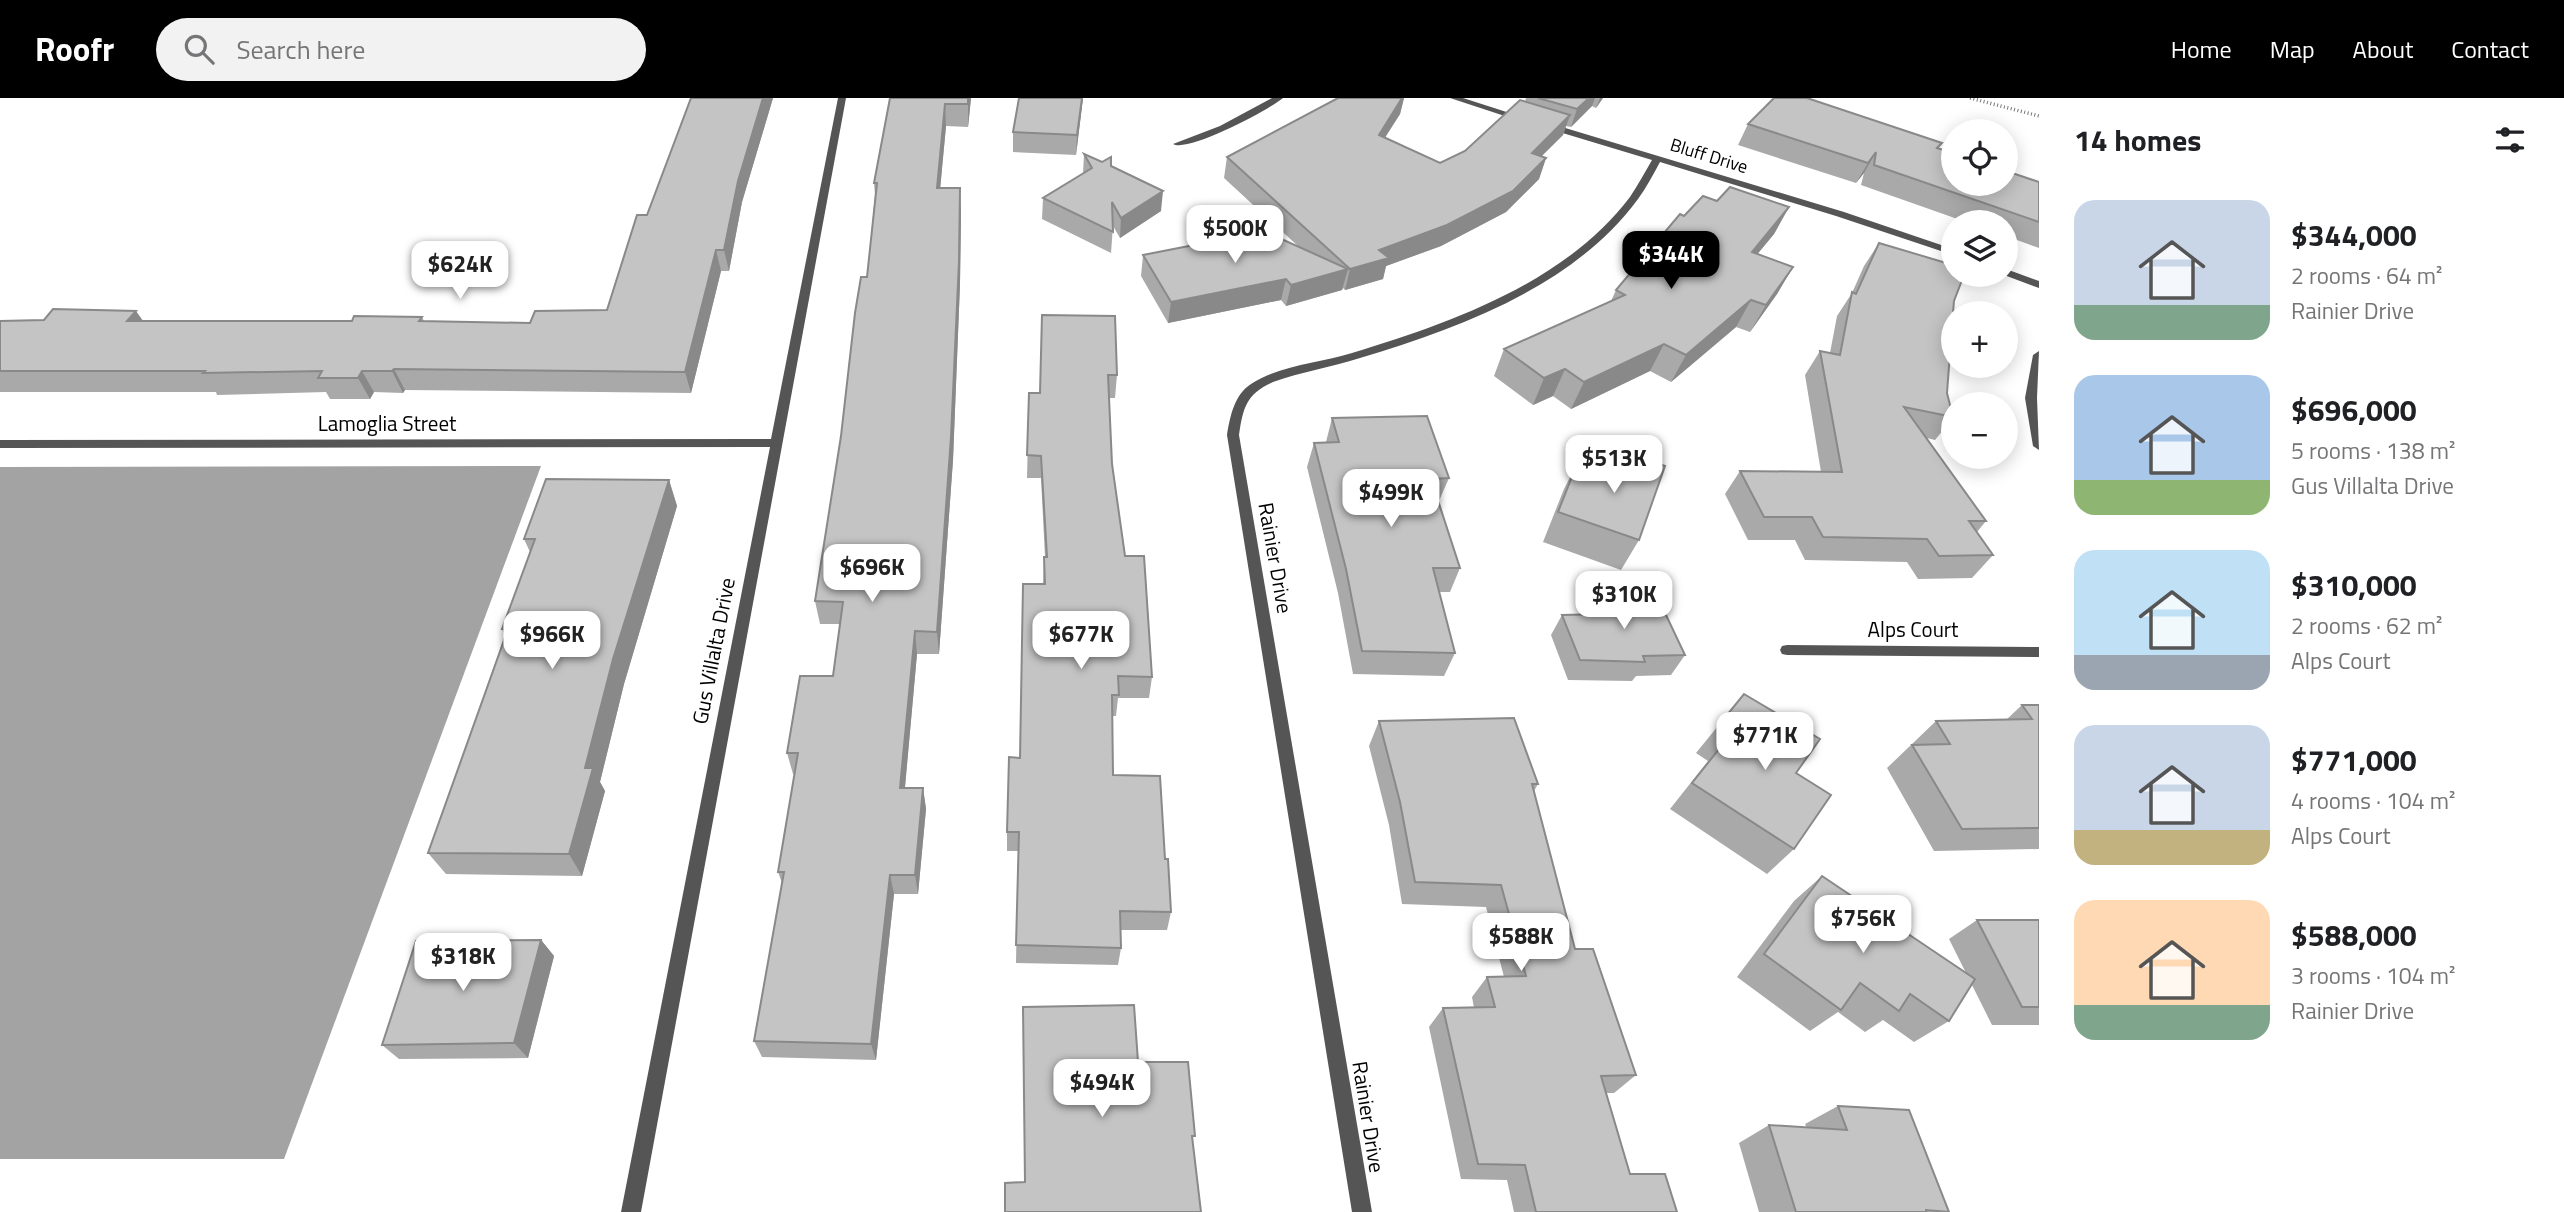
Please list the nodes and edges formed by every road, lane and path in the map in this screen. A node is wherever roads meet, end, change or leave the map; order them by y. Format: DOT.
graph roads {
  1 [pos="842,98"];
  2 [pos="1279,98"];
  3 [pos="1454,98"];
  4 [pos="1970,98"];
  5 [pos="2039,116"];
  6 [pos="1530,121"];
  7 [pos="1543,125"];
  8 [pos="1178,144"];
  9 [pos="1657,159"];
  10 [pos="1941,248"];
  11 [pos="2018,277"];
  12 [pos="2039,285"];
  13 [pos="2039,355"];
  14 [pos="775,443"];
  15 [pos="0,444"];
  16 [pos="2039,446"];
  17 [pos="1787,650"];
  18 [pos="2039,652"];
  19 [pos="631,1212"];
  20 [pos="1362,1212"];
  1 -- 14 [label="street, Gus Villalta Drive"];
  2 -- 8 [label="street"];
  3 -- 6 [label="street"];
  4 -- 5 [label="path"];
  7 -- 9 [label="street, Bluff Drive"];
  9 -- 10 [label="street, Bluff Drive"];
  9 -- 20 [label="street, Rainier Drive"];
  11 -- 12 [label="street"];
  13 -- 16 [label="street"];
  14 -- 15 [label="street, Lamoglia Street"];
  14 -- 19 [label="street, Gus Villalta Drive"];
  17 -- 18 [label="street, Alps Court"];
}
